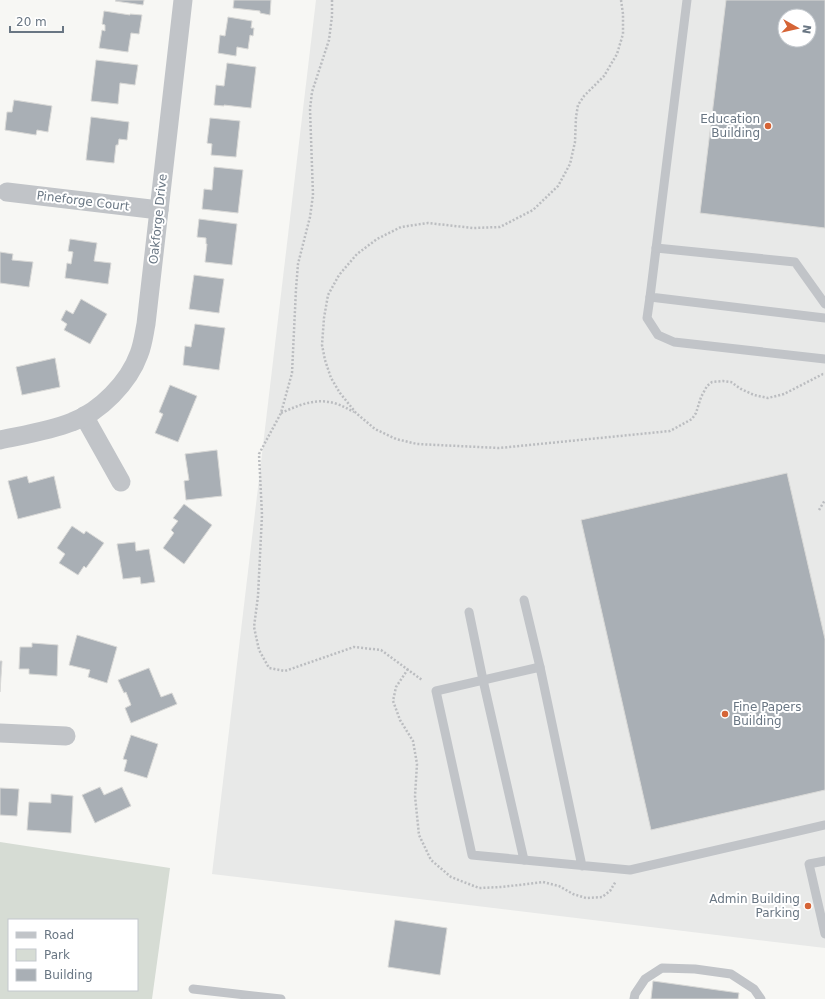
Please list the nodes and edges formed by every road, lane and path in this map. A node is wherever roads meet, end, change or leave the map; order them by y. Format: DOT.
graph roads {
  1 [pos="183,0"];
  2 [pos="332,0"];
  3 [pos="621,0"];
  4 [pos="687,0"];
  5 [pos="6,192"];
  6 [pos="159,210"];
  7 [pos="656,248"];
  8 [pos="650,297"];
  9 [pos="825,304"];
  10 [pos="825,318"];
  11 [pos="825,359"];
  12 [pos="825,374"];
  13 [pos="281,413"];
  14 [pos="356,413"];
  15 [pos="84,416"];
  16 [pos="0,440"];
  17 [pos="121,482"];
  18 [pos="825,500"];
  19 [pos="819,510"];
  20 [pos="524,600"];
  21 [pos="469,612"];
  22 [pos="540,666"];
  23 [pos="422,680"];
  24 [pos="482,680"];
  25 [pos="0,733"];
  26 [pos="66,736"];
  27 [pos="825,825"];
  28 [pos="524,860"];
  29 [pos="825,861"];
  30 [pos="582,866"];
  31 [pos="825,934"];
  32 [pos="193,989"];
  33 [pos="281,999"];
  34 [pos="634,999"];
  35 [pos="761,999"];
  1 -- 6 [label="street, Oakforge Drive"];
  2 -- 13 [label="path"];
  3 -- 14 [label="path"];
  4 -- 7 [label="lane"];
  5 -- 6 [label="street, Pineforge Court"];
  6 -- 15 [label="street, Oakforge Drive"];
  7 -- 8 [label="lane"];
  7 -- 9 [label="lane"];
  8 -- 10 [label="lane"];
  8 -- 11 [label="lane"];
  12 -- 14 [label="path"];
  13 -- 14 [label="path"];
  13 -- 23 [label="path"];
  15 -- 16 [label="street, Oakforge Drive"];
  15 -- 17 [label="street"];
  18 -- 19 [label="path"];
  20 -- 22 [label="lane"];
  21 -- 24 [label="lane"];
  22 -- 24 [label="lane"];
  22 -- 30 [label="lane"];
  24 -- 28 [label="lane"];
  24 -- 28 [label="lane"];
  25 -- 26 [label="street"];
  27 -- 30 [label="lane"];
  28 -- 30 [label="lane"];
  29 -- 31 [label="lane"];
  32 -- 33 [label="lane"];
  34 -- 35 [label="lane"];
}
